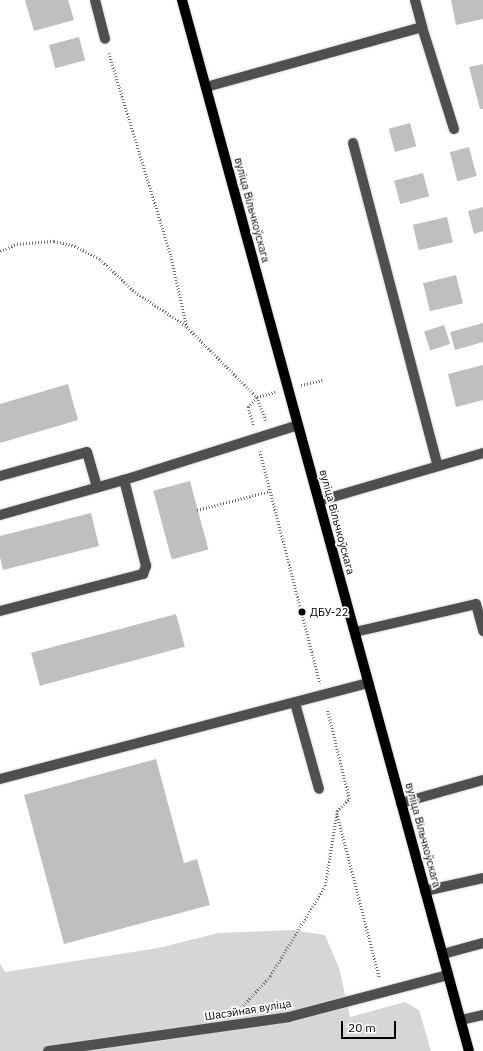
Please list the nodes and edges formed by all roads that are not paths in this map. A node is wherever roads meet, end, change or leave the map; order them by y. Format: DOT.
graph roads {
  1 [pos="95,0"];
  2 [pos="182,0"];
  3 [pos="415,0"];
  4 [pos="422,27"];
  5 [pos="105,39"];
  6 [pos="206,87"];
  7 [pos="454,129"];
  8 [pos="353,144"];
  9 [pos="298,425"];
  10 [pos="483,453"];
  11 [pos="438,466"];
  12 [pos="0,476"];
  13 [pos="124,480"];
  14 [pos="97,488"];
  15 [pos="319,501"];
  16 [pos="0,514"];
  17 [pos="0,612"];
  18 [pos="483,630"];
  19 [pos="355,632"];
  20 [pos="369,683"];
  21 [pos="294,703"];
  22 [pos="0,779"];
  23 [pos="483,780"];
  24 [pos="319,789"];
  25 [pos="402,803"];
  26 [pos="483,878"];
  27 [pos="425,891"];
  28 [pos="483,943"];
  29 [pos="442,954"];
  30 [pos="448,975"];
  31 [pos="483,1015"];
  32 [pos="461,1020"];
  33 [pos="48,1051"];
  34 [pos="469,1051"];
  1 -- 5 [label="street"];
  2 -- 6 [label="main road, вуліца Вільчкоўскага"];
  3 -- 4 [label="street"];
  4 -- 6 [label="street"];
  4 -- 7 [label="street"];
  6 -- 9 [label="main road, вуліца Вільчкоўскага"];
  8 -- 11 [label="street"];
  9 -- 13 [label="street"];
  9 -- 15 [label="main road, вуліца Вільчкоўскага"];
  10 -- 11 [label="street"];
  11 -- 15 [label="street"];
  12 -- 14 [label="street"];
  13 -- 14 [label="street"];
  13 -- 17 [label="street"];
  14 -- 16 [label="street"];
  15 -- 19 [label="main road, вуліца Вільчкоўскага"];
  18 -- 19 [label="street"];
  19 -- 20 [label="main road, вуліца Вільчкоўскага"];
  20 -- 21 [label="street"];
  20 -- 25 [label="main road, вуліца Вільчкоўскага"];
  21 -- 22 [label="street"];
  21 -- 24 [label="street"];
  23 -- 25 [label="street"];
  25 -- 27 [label="main road, вуліца Вільчкоўскага"];
  26 -- 27 [label="street"];
  27 -- 29 [label="main road, вуліца Вільчкоўскага"];
  28 -- 29 [label="street"];
  29 -- 30 [label="main road, вуліца Вільчкоўскага"];
  30 -- 32 [label="main road, вуліца Вільчкоўскага"];
  30 -- 33 [label="street, Шасэйная вуліца"];
  31 -- 32 [label="street"];
  32 -- 34 [label="main road, вуліца Вільчкоўскага"];
}
